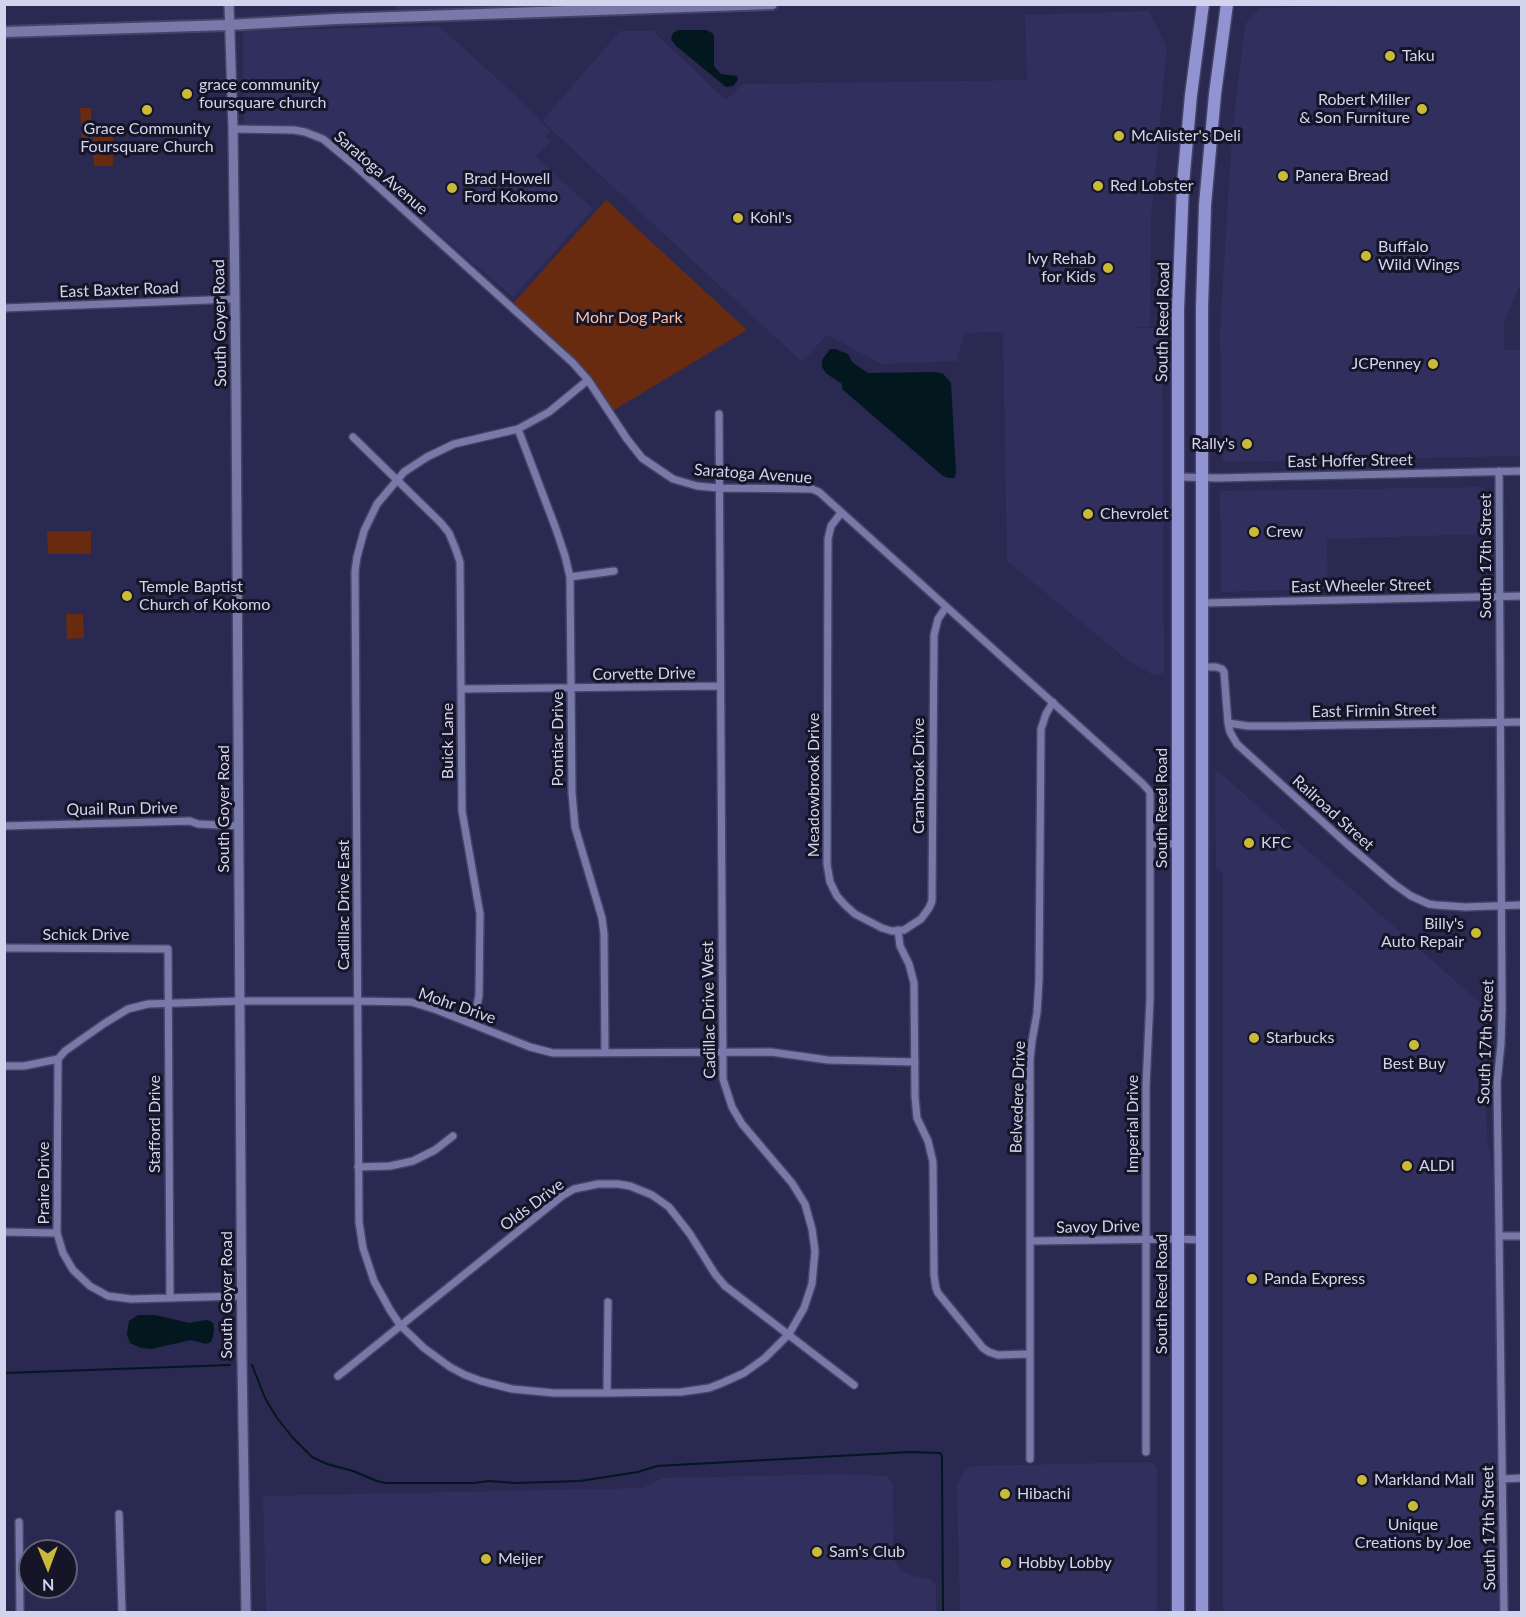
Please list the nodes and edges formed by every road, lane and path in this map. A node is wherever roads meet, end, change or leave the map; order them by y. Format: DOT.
graph roads {
  1 [pos="229,4"];
  2 [pos="772,4"];
  3 [pos="1203,4"];
  4 [pos="1227,4"];
  5 [pos="229,25"];
  6 [pos="4,32"];
  7 [pos="233,129"];
  8 [pos="234,299"];
  9 [pos="4,308"];
  10 [pos="588,380"];
  11 [pos="719,414"];
  12 [pos="519,429"];
  13 [pos="353,437"];
  14 [pos="1499,471"];
  15 [pos="1521,471"];
  16 [pos="1179,477"];
  17 [pos="1202,478"];
  18 [pos="397,480"];
  19 [pos="719,488"];
  20 [pos="841,513"];
  21 [pos="614,571"];
  22 [pos="570,577"];
  23 [pos="1499,596"];
  24 [pos="1521,596"];
  25 [pos="1202,603"];
  26 [pos="946,606"];
  27 [pos="1202,667"];
  28 [pos="720,686"];
  29 [pos="461,688"];
  30 [pos="571,688"];
  31 [pos="1053,702"];
  32 [pos="1500,722"];
  33 [pos="1521,722"];
  34 [pos="1228,723"];
  35 [pos="1150,796"];
  36 [pos="4,826"];
  37 [pos="239,826"];
  38 [pos="1150,844"];
  39 [pos="1178,844"];
  40 [pos="1521,905"];
  41 [pos="1501,906"];
  42 [pos="898,930"];
  43 [pos="4,948"];
  44 [pos="168,949"];
  45 [pos="240,1001"];
  46 [pos="358,1001"];
  47 [pos="168,1004"];
  48 [pos="472,1024"];
  49 [pos="605,1053"];
  50 [pos="722,1053"];
  51 [pos="58,1059"];
  52 [pos="915,1062"];
  53 [pos="4,1066"];
  54 [pos="453,1136"];
  55 [pos="358,1167"];
  56 [pos="4,1232"];
  57 [pos="57,1233"];
  58 [pos="1500,1236"];
  59 [pos="1521,1236"];
  60 [pos="1178,1239"];
  61 [pos="1146,1240"];
  62 [pos="1202,1240"];
  63 [pos="1030,1241"];
  64 [pos="242,1296"];
  65 [pos="170,1298"];
  66 [pos="608,1302"];
  67 [pos="400,1326"];
  68 [pos="789,1334"];
  69 [pos="1029,1354"];
  70 [pos="338,1376"];
  71 [pos="854,1385"];
  72 [pos="607,1394"];
  73 [pos="1146,1452"];
  74 [pos="1030,1459"];
  75 [pos="1521,1478"];
  76 [pos="1502,1479"];
  77 [pos="119,1514"];
  78 [pos="20,1522"];
  79 [pos="20,1612"];
  80 [pos="122,1612"];
  81 [pos="246,1612"];
  82 [pos="1178,1612"];
  83 [pos="1202,1612"];
  84 [pos="1504,1612"];
  1 -- 5 [label="street, South Goyer Road"];
  2 -- 5 [label="main road"];
  3 -- 16 [label="main road, South Reed Road"];
  4 -- 17 [label="main road"];
  5 -- 6 [label="main road"];
  5 -- 7 [label="street, South Goyer Road"];
  7 -- 8 [label="street, South Goyer Road"];
  7 -- 10 [label="street, Saratoga Avenue"];
  8 -- 9 [label="street, East Baxter Road"];
  8 -- 37 [label="street, South Goyer Road"];
  10 -- 12 [label="street, Cadillac Drive East"];
  10 -- 19 [label="street, Saratoga Avenue"];
  11 -- 19 [label="street, Cadillac Drive West"];
  12 -- 18 [label="street, Cadillac Drive East"];
  12 -- 22 [label="street, Pontiac Drive"];
  13 -- 18 [label="street, Buick Lane"];
  14 -- 15 [label="street, East Hoffer Street"];
  14 -- 17 [label="street, East Hoffer Street"];
  14 -- 23 [label="street, South 17th Street"];
  16 -- 17 [label="street, East Hoffer Street"];
  16 -- 39 [label="main road, South Reed Road"];
  17 -- 25 [label="main road"];
  18 -- 29 [label="street, Buick Lane"];
  18 -- 46 [label="street, Cadillac Drive East"];
  19 -- 20 [label="street, Saratoga Avenue"];
  19 -- 28 [label="street, Cadillac Drive West"];
  20 -- 26 [label="street, Saratoga Avenue"];
  20 -- 42 [label="street, Meadowbrook Drive"];
  21 -- 22 [label="street"];
  22 -- 30 [label="street, Pontiac Drive"];
  23 -- 24 [label="street, East Wheeler Street"];
  23 -- 25 [label="street, East Wheeler Street"];
  23 -- 32 [label="street, South 17th Street"];
  25 -- 27 [label="main road"];
  26 -- 31 [label="street, Saratoga Avenue"];
  26 -- 42 [label="street, Cranbrook Drive"];
  27 -- 34 [label="street"];
  27 -- 62 [label="main road"];
  28 -- 30 [label="street, Corvette Drive"];
  28 -- 50 [label="street, Cadillac Drive West"];
  29 -- 30 [label="street, Corvette Drive"];
  29 -- 48 [label="street, Buick Lane"];
  30 -- 49 [label="street, Pontiac Drive"];
  31 -- 35 [label="street, Saratoga Avenue"];
  31 -- 63 [label="street, Belvedere Drive"];
  32 -- 33 [label="street, East Firmin Street"];
  32 -- 34 [label="street, East Firmin Street"];
  32 -- 41 [label="street, South 17th Street"];
  34 -- 41 [label="street, Railroad Street"];
  35 -- 38 [label="street, Imperial Drive"];
  36 -- 37 [label="street, Quail Run Drive"];
  37 -- 45 [label="street, South Goyer Road"];
  38 -- 39 [label="street"];
  38 -- 61 [label="street, Imperial Drive"];
  39 -- 60 [label="main road, South Reed Road"];
  40 -- 41 [label="street, Railroad Street"];
  41 -- 58 [label="street, South 17th Street"];
  42 -- 52 [label="street"];
  43 -- 44 [label="street, Schick Drive"];
  44 -- 47 [label="street, Stafford Drive"];
  45 -- 46 [label="street, Mohr Drive"];
  45 -- 47 [label="street, Mohr Drive"];
  45 -- 64 [label="street, South Goyer Road"];
  46 -- 48 [label="street, Mohr Drive"];
  46 -- 55 [label="street, Cadillac Drive East"];
  47 -- 51 [label="street, Mohr Drive"];
  47 -- 65 [label="street, Stafford Drive"];
  48 -- 49 [label="street, Mohr Drive"];
  49 -- 50 [label="street, Mohr Drive"];
  50 -- 52 [label="street, Mohr Drive"];
  50 -- 68 [label="street, Cadillac Drive West"];
  51 -- 53 [label="street, Mohr Drive"];
  51 -- 57 [label="street, Praire Drive"];
  52 -- 69 [label="street"];
  54 -- 55 [label="street"];
  55 -- 67 [label="street, Cadillac Drive East"];
  56 -- 57 [label="street"];
  57 -- 65 [label="street, Praire Drive"];
  58 -- 59 [label="street"];
  58 -- 76 [label="street, South 17th Street"];
  60 -- 61 [label="street, Savoy Drive"];
  60 -- 62 [label="street, Savoy Drive"];
  60 -- 82 [label="main road, South Reed Road"];
  61 -- 63 [label="street, Savoy Drive"];
  61 -- 73 [label="street, Imperial Drive"];
  62 -- 83 [label="main road"];
  63 -- 69 [label="street, Belvedere Drive"];
  64 -- 65 [label="street, Praire Drive"];
  64 -- 81 [label="street, South Goyer Road"];
  66 -- 72 [label="street"];
  67 -- 68 [label="street, Olds Drive"];
  67 -- 70 [label="street, Olds Drive"];
  67 -- 72 [label="street, Cadillac Drive East"];
  68 -- 71 [label="street, Olds Drive"];
  68 -- 72 [label="street, Cadillac Drive West"];
  69 -- 74 [label="street, Belvedere Drive"];
  75 -- 76 [label="street"];
  76 -- 84 [label="street, South 17th Street"];
  77 -- 80 [label="street"];
  78 -- 79 [label="street"];
}
